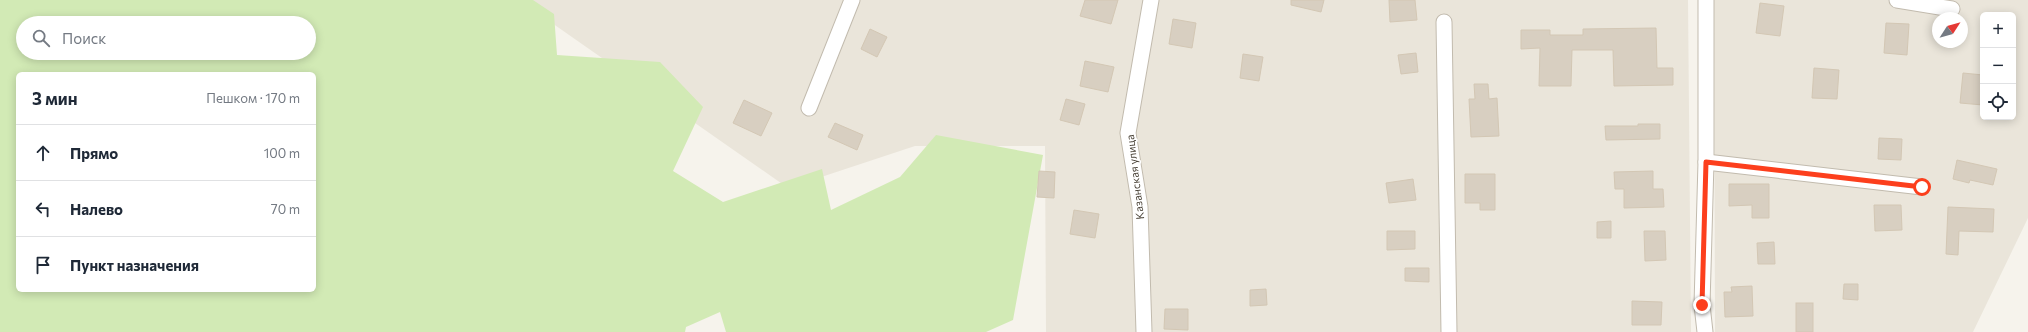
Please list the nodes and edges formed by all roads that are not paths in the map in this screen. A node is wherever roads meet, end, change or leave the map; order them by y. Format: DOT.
graph roads {
  1 [pos="852,0"];
  2 [pos="1151,0"];
  3 [pos="1706,0"];
  4 [pos="1897,0"];
  5 [pos="1952,9"];
  6 [pos="1444,22"];
  7 [pos="809,108"];
  8 [pos="1706,162"];
  9 [pos="1922,187"];
  10 [pos="1144,332"];
  11 [pos="1449,332"];
  12 [pos="1705,332"];
  1 -- 7 [label="street"];
  2 -- 10 [label="street, Казанская улица"];
  3 -- 8 [label="street"];
  4 -- 5 [label="street"];
  6 -- 11 [label="street"];
  8 -- 9 [label="street"];
  8 -- 12 [label="street"];
}
